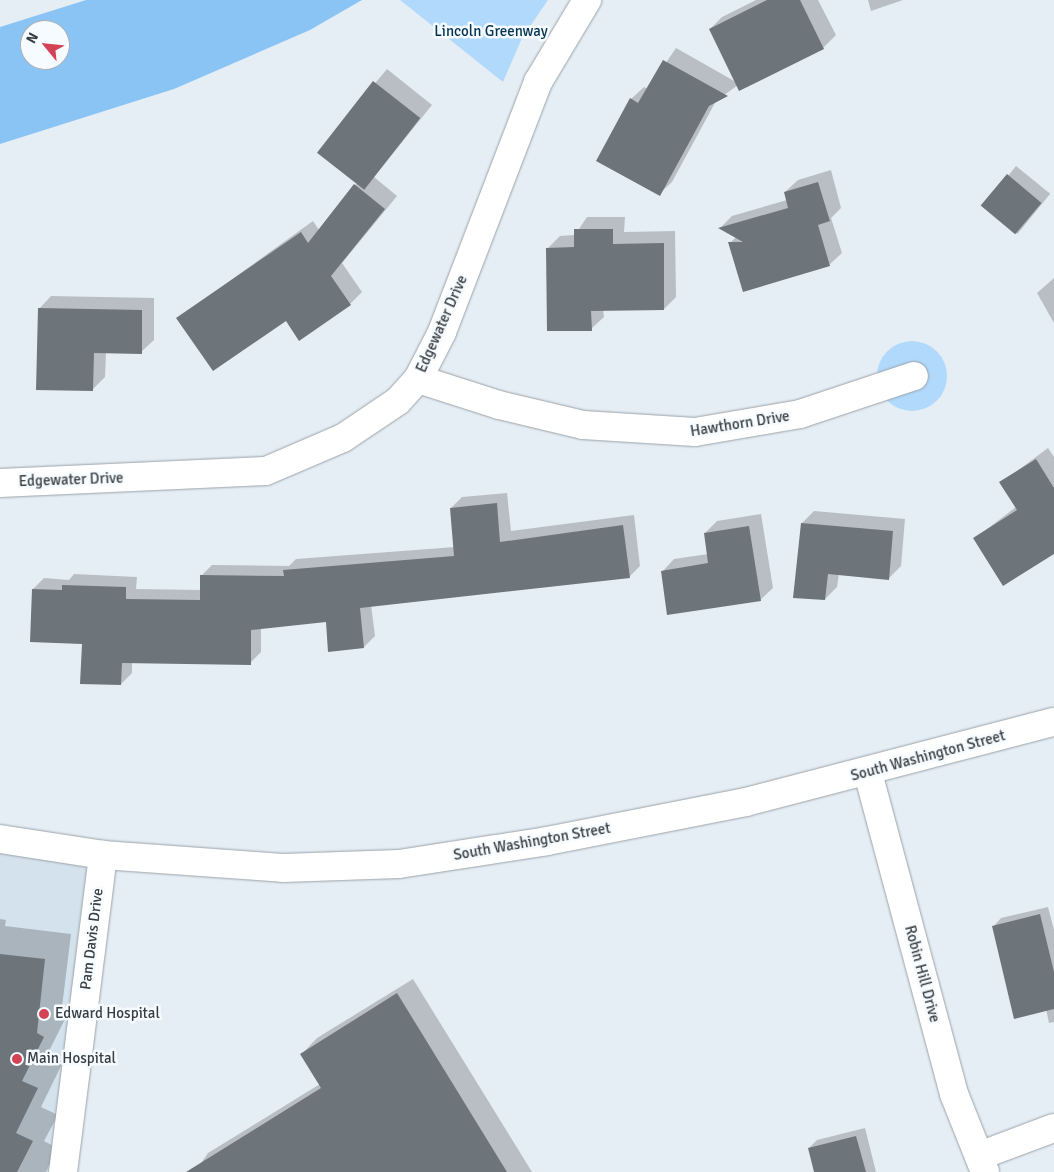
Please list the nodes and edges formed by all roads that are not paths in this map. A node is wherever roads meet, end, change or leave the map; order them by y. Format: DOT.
graph roads {
  1 [pos="587,0"];
  2 [pos="914,376"];
  3 [pos="418,379"];
  4 [pos="0,483"];
  5 [pos="1054,722"];
  6 [pos="868,773"];
  7 [pos="0,839"];
  8 [pos="103,855"];
  9 [pos="1054,1128"];
  10 [pos="982,1164"];
  11 [pos="63,1172"];
  1 -- 3 [label="street, Edgewater Drive"];
  2 -- 3 [label="street, Hawthorn Drive"];
  3 -- 4 [label="street, Edgewater Drive"];
  5 -- 6 [label="street, South Washington Street"];
  6 -- 8 [label="street, South Washington Street"];
  6 -- 10 [label="street, Robin Hill Drive"];
  7 -- 8 [label="street, South Washington Street"];
  8 -- 11 [label="street, Pam Davis Drive"];
  9 -- 10 [label="street"];
}
